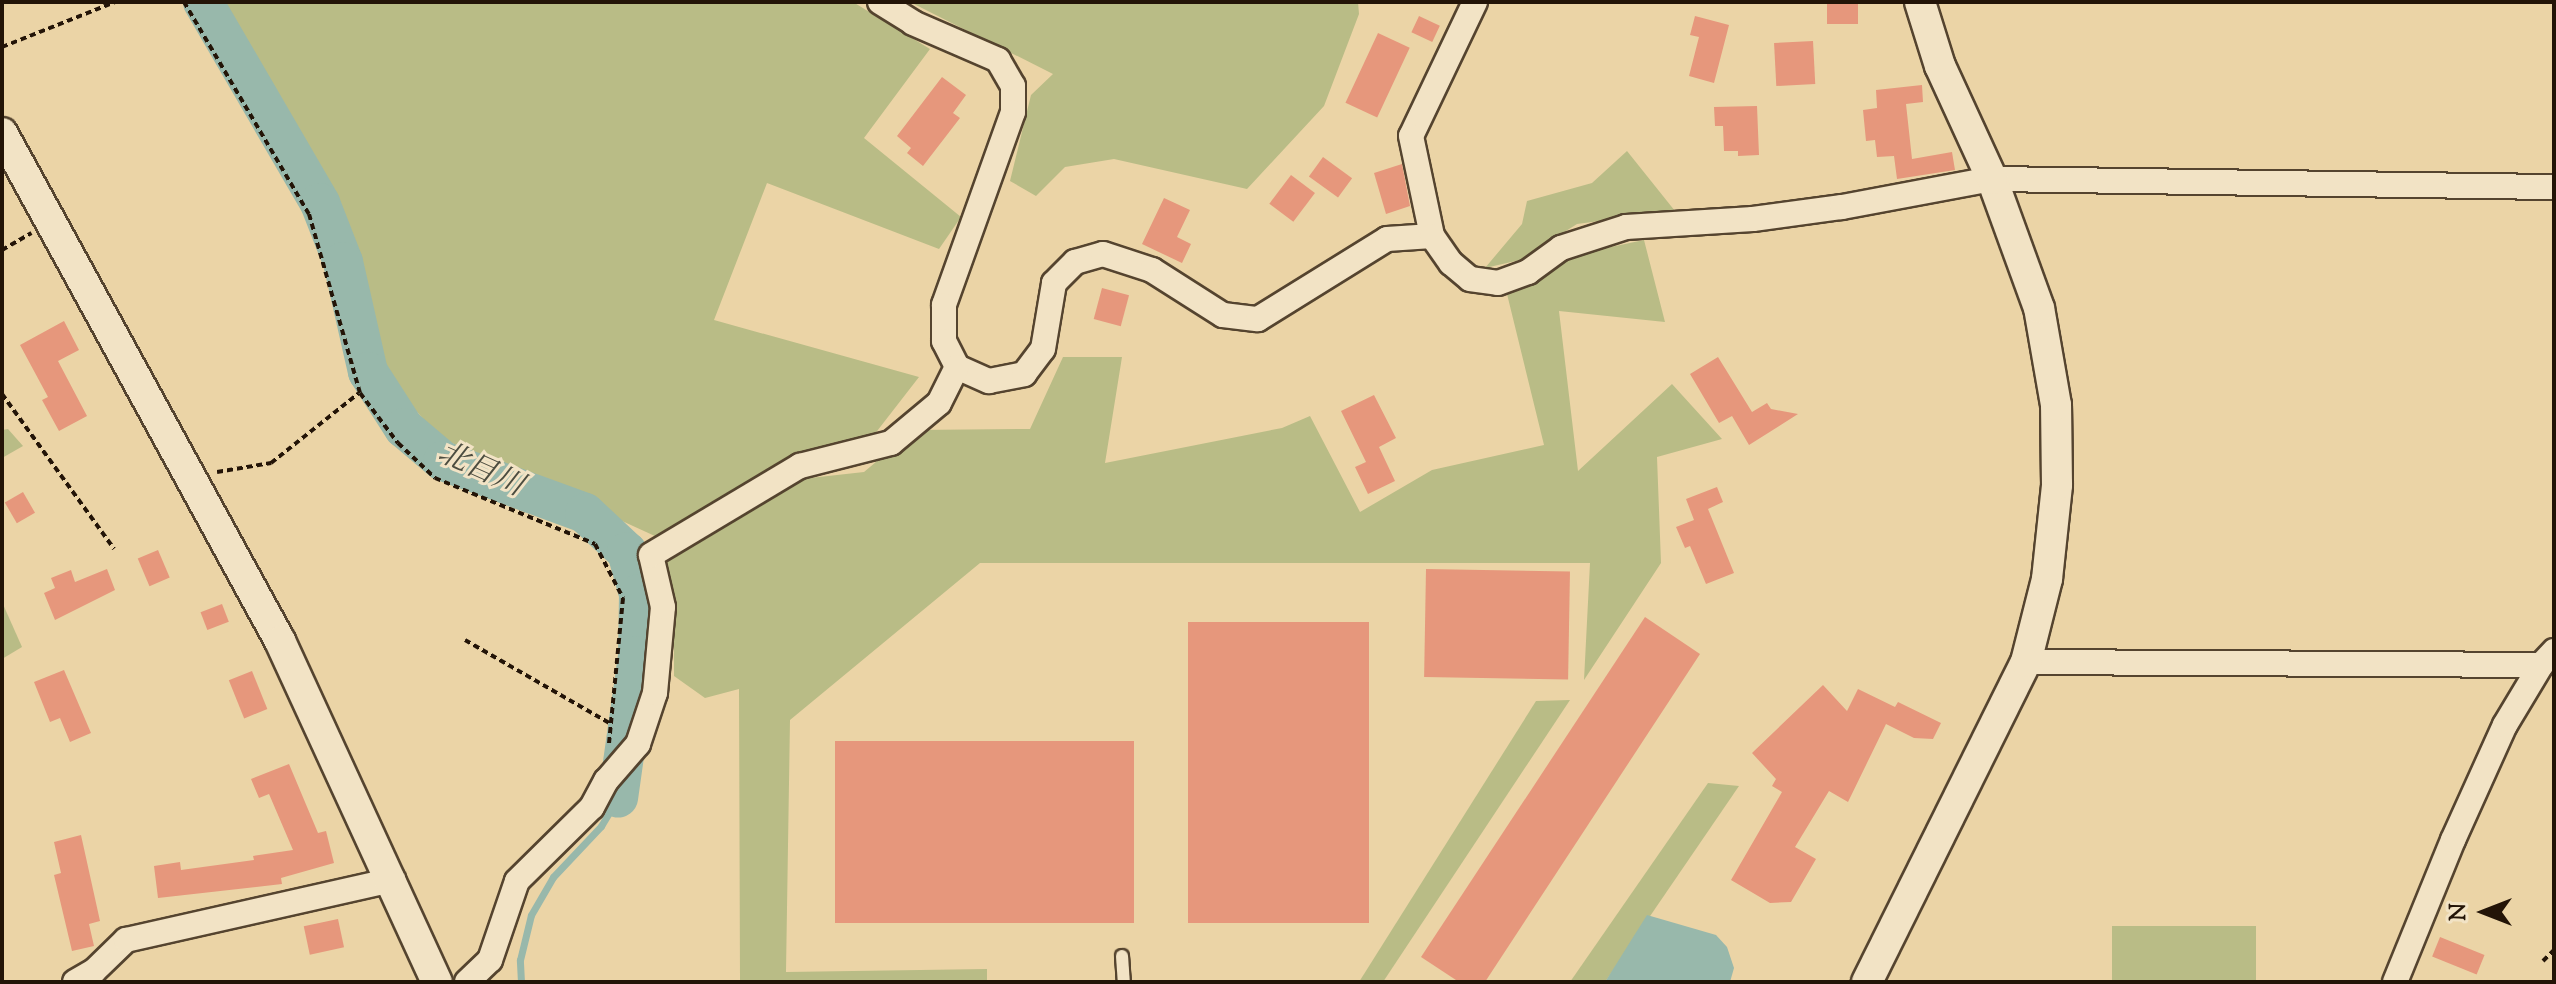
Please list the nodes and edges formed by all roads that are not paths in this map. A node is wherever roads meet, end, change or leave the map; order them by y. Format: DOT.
graph roads {
  1 [pos="880,2"];
  2 [pos="1475,2"];
  3 [pos="1920,2"];
  4 [pos="2,133"];
  5 [pos="1992,179"];
  6 [pos="2554,187"];
  7 [pos="1432,236"];
  8 [pos="957,367"];
  9 [pos="2547,658"];
  10 [pos="2026,662"];
  11 [pos="393,880"];
  12 [pos="1122,956"];
  13 [pos="75,982"];
  14 [pos="437,982"];
  15 [pos="467,982"];
  16 [pos="1124,982"];
  17 [pos="1867,982"];
  18 [pos="2395,982"];
  1 -- 8 [label="street"];
  2 -- 7 [label="street"];
  3 -- 5 [label="street"];
  4 -- 11 [label="street"];
  5 -- 6 [label="street"];
  5 -- 7 [label="street"];
  5 -- 10 [label="street"];
  7 -- 8 [label="street"];
  8 -- 15 [label="street"];
  9 -- 10 [label="street"];
  9 -- 18 [label="street"];
  10 -- 17 [label="street"];
  11 -- 13 [label="street"];
  11 -- 14 [label="street"];
  12 -- 16 [label="lane"];
}
